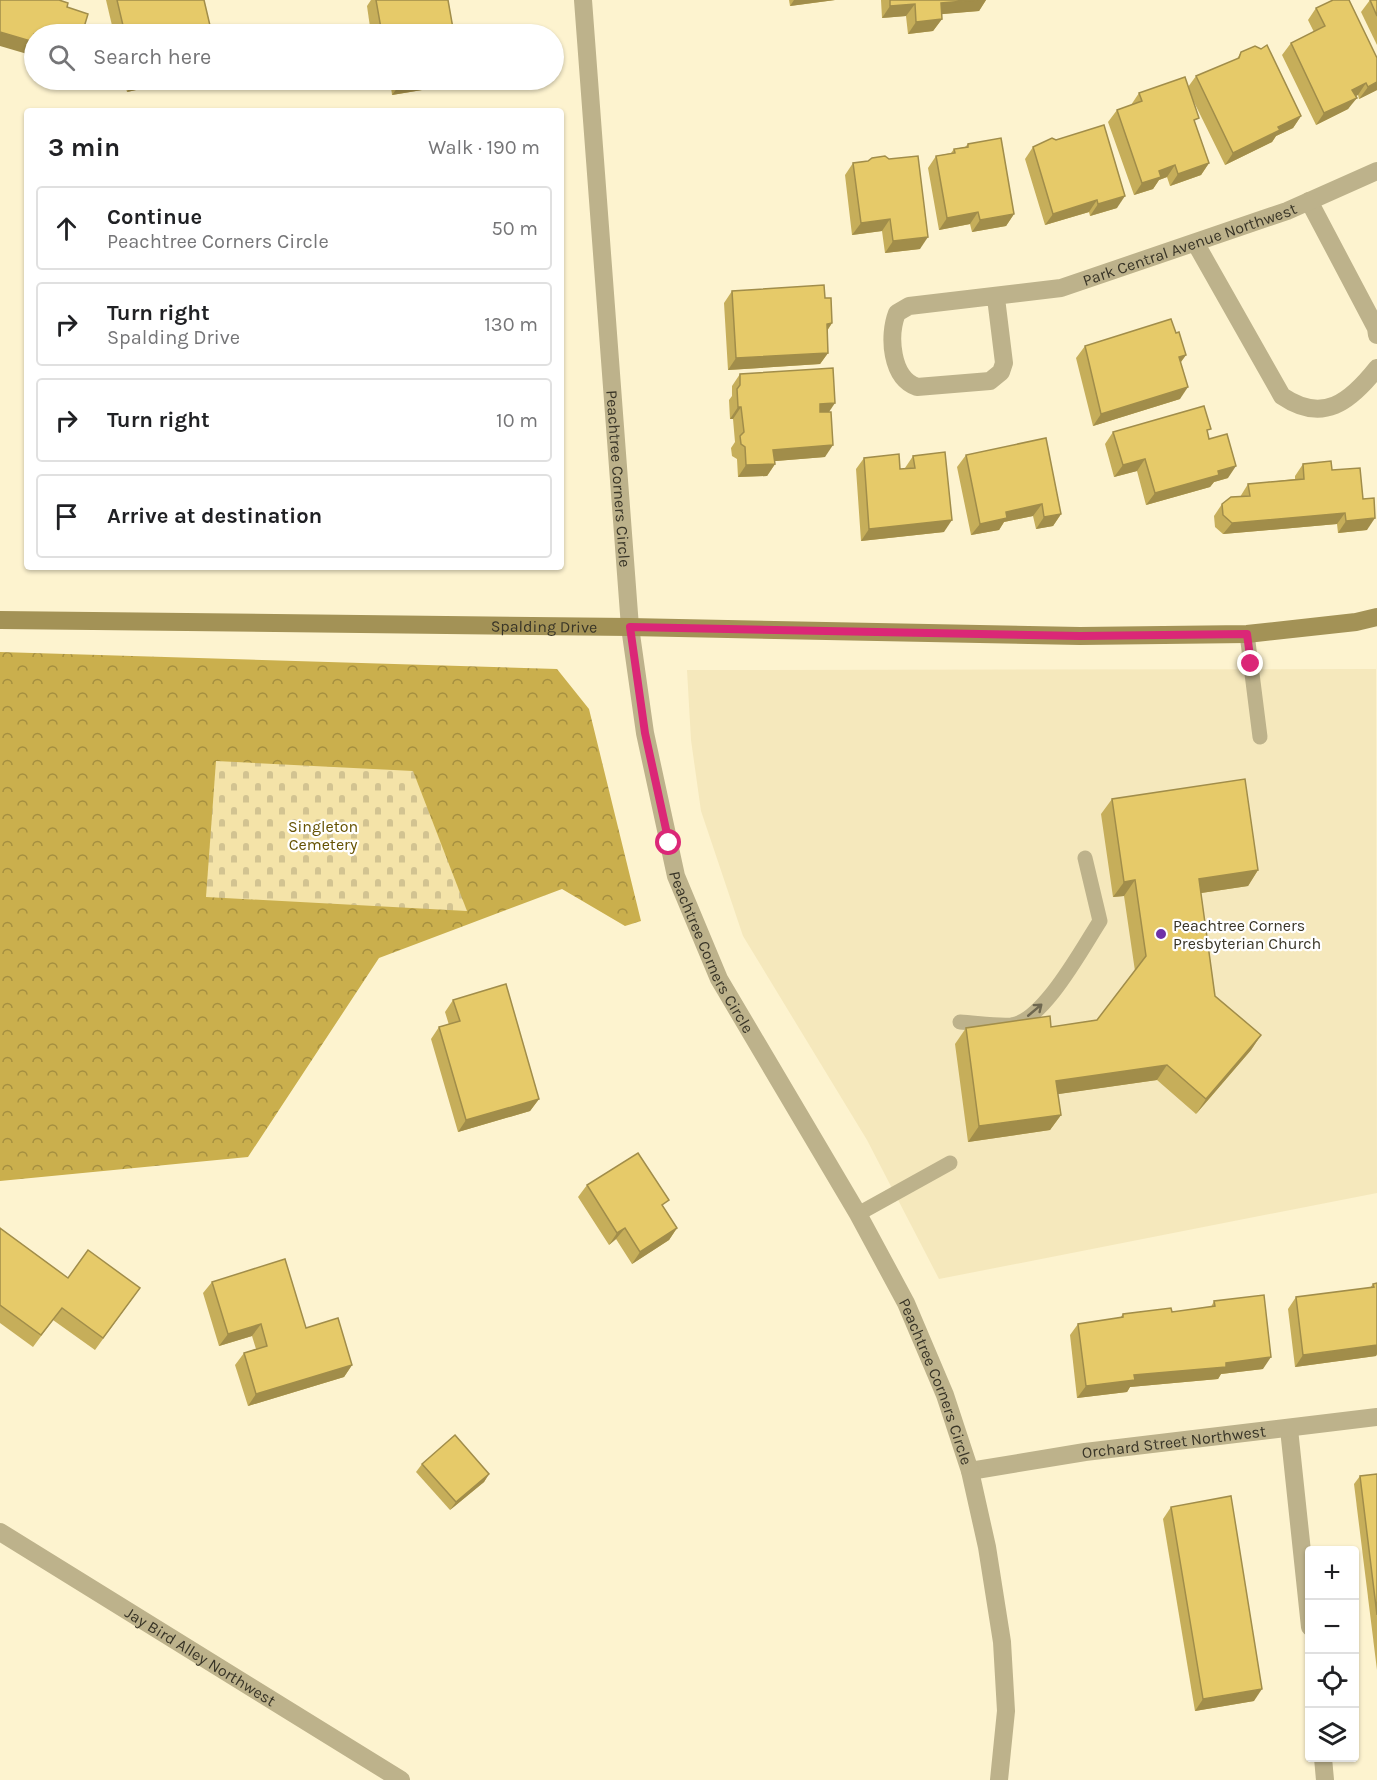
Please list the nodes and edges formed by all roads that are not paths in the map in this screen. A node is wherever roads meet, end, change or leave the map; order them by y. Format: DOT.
graph roads {
  1 [pos="583,0"];
  2 [pos="1377,171"];
  3 [pos="1309,201"];
  4 [pos="1196,244"];
  5 [pos="996,298"];
  6 [pos="1377,335"];
  7 [pos="1377,368"];
  8 [pos="1377,617"];
  9 [pos="0,620"];
  10 [pos="630,627"];
  11 [pos="1247,634"];
  12 [pos="1260,737"];
  13 [pos="1085,858"];
  14 [pos="960,1022"];
  15 [pos="950,1163"];
  16 [pos="858,1214"];
  17 [pos="1377,1417"];
  18 [pos="1289,1428"];
  19 [pos="970,1471"];
  20 [pos="0,1532"];
  21 [pos="1307,1600"];
  22 [pos="1323,1762"];
  23 [pos="401,1780"];
  24 [pos="999,1780"];
  25 [pos="1325,1780"];
  1 -- 10 [label="street, Peachtree Corners Circle"];
  2 -- 3 [label="street, Park Central Avenue Northwest"];
  3 -- 4 [label="street, Park Central Avenue Northwest"];
  3 -- 6 [label="street"];
  4 -- 5 [label="street, Park Central Avenue Northwest"];
  4 -- 7 [label="street"];
  5 -- 5 [label="street, Park Central Avenue Northwest"];
  8 -- 11 [label="main road, Spalding Drive"];
  9 -- 10 [label="main road, Spalding Drive"];
  10 -- 11 [label="main road, Spalding Drive"];
  10 -- 16 [label="street, Peachtree Corners Circle"];
  11 -- 12 [label="lane"];
  14 -- 13 [label="lane, one-way"];
  15 -- 16 [label="lane"];
  16 -- 19 [label="street, Peachtree Corners Circle"];
  17 -- 18 [label="street, Orchard Street Northwest"];
  18 -- 19 [label="street, Orchard Street Northwest"];
  18 -- 21 [label="street"];
  19 -- 24 [label="street, Peachtree Corners Circle"];
  20 -- 23 [label="street, Jay Bird Alley Northwest"];
  22 -- 25 [label="street"];
}
